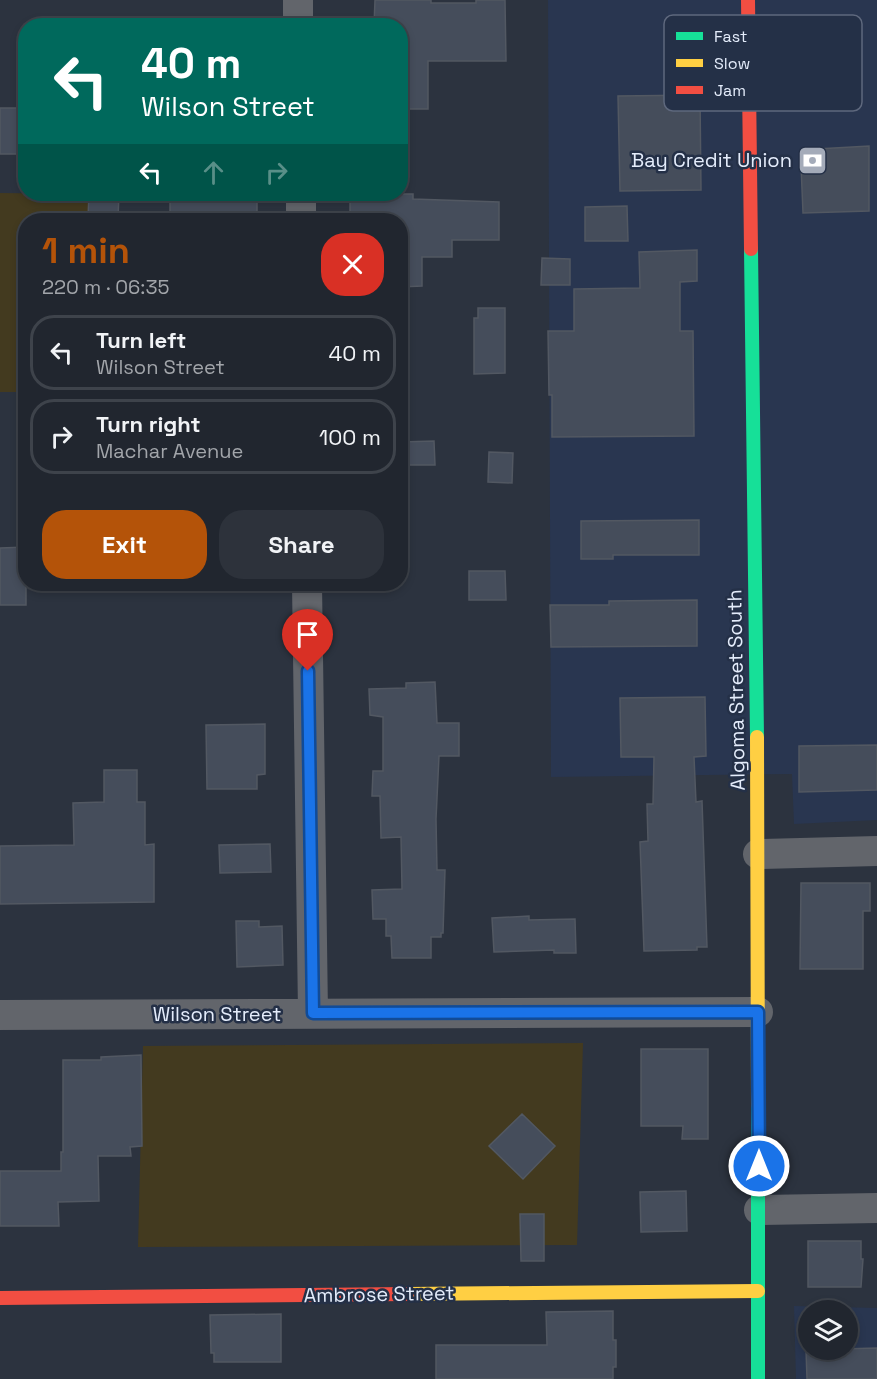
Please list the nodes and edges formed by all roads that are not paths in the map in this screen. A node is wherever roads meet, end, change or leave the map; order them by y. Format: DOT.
graph roads {
  1 [pos="298,0"];
  2 [pos="748,0"];
  3 [pos="748,15"];
  4 [pos="298,18"];
  5 [pos="749,111"];
  6 [pos="307,591"];
  7 [pos="877,851"];
  8 [pos="758,854"];
  9 [pos="758,1012"];
  10 [pos="313,1013"];
  11 [pos="0,1015"];
  12 [pos="877,1208"];
  13 [pos="759,1210"];
  14 [pos="758,1291"];
  15 [pos="0,1298"];
  16 [pos="758,1379"];
  1 -- 4 [label="street"];
  2 -- 3 [label="street, Algoma Street South"];
  5 -- 8 [label="street, Algoma Street South"];
  6 -- 10 [label="street"];
  7 -- 8 [label="street"];
  8 -- 9 [label="street, Algoma Street South"];
  9 -- 10 [label="street, Wilson Street"];
  9 -- 13 [label="street, Algoma Street South"];
  10 -- 11 [label="street, Wilson Street"];
  12 -- 13 [label="street"];
  13 -- 14 [label="street, Algoma Street South"];
  14 -- 15 [label="street, Ambrose Street"];
  14 -- 16 [label="street, Algoma Street South"];
}
